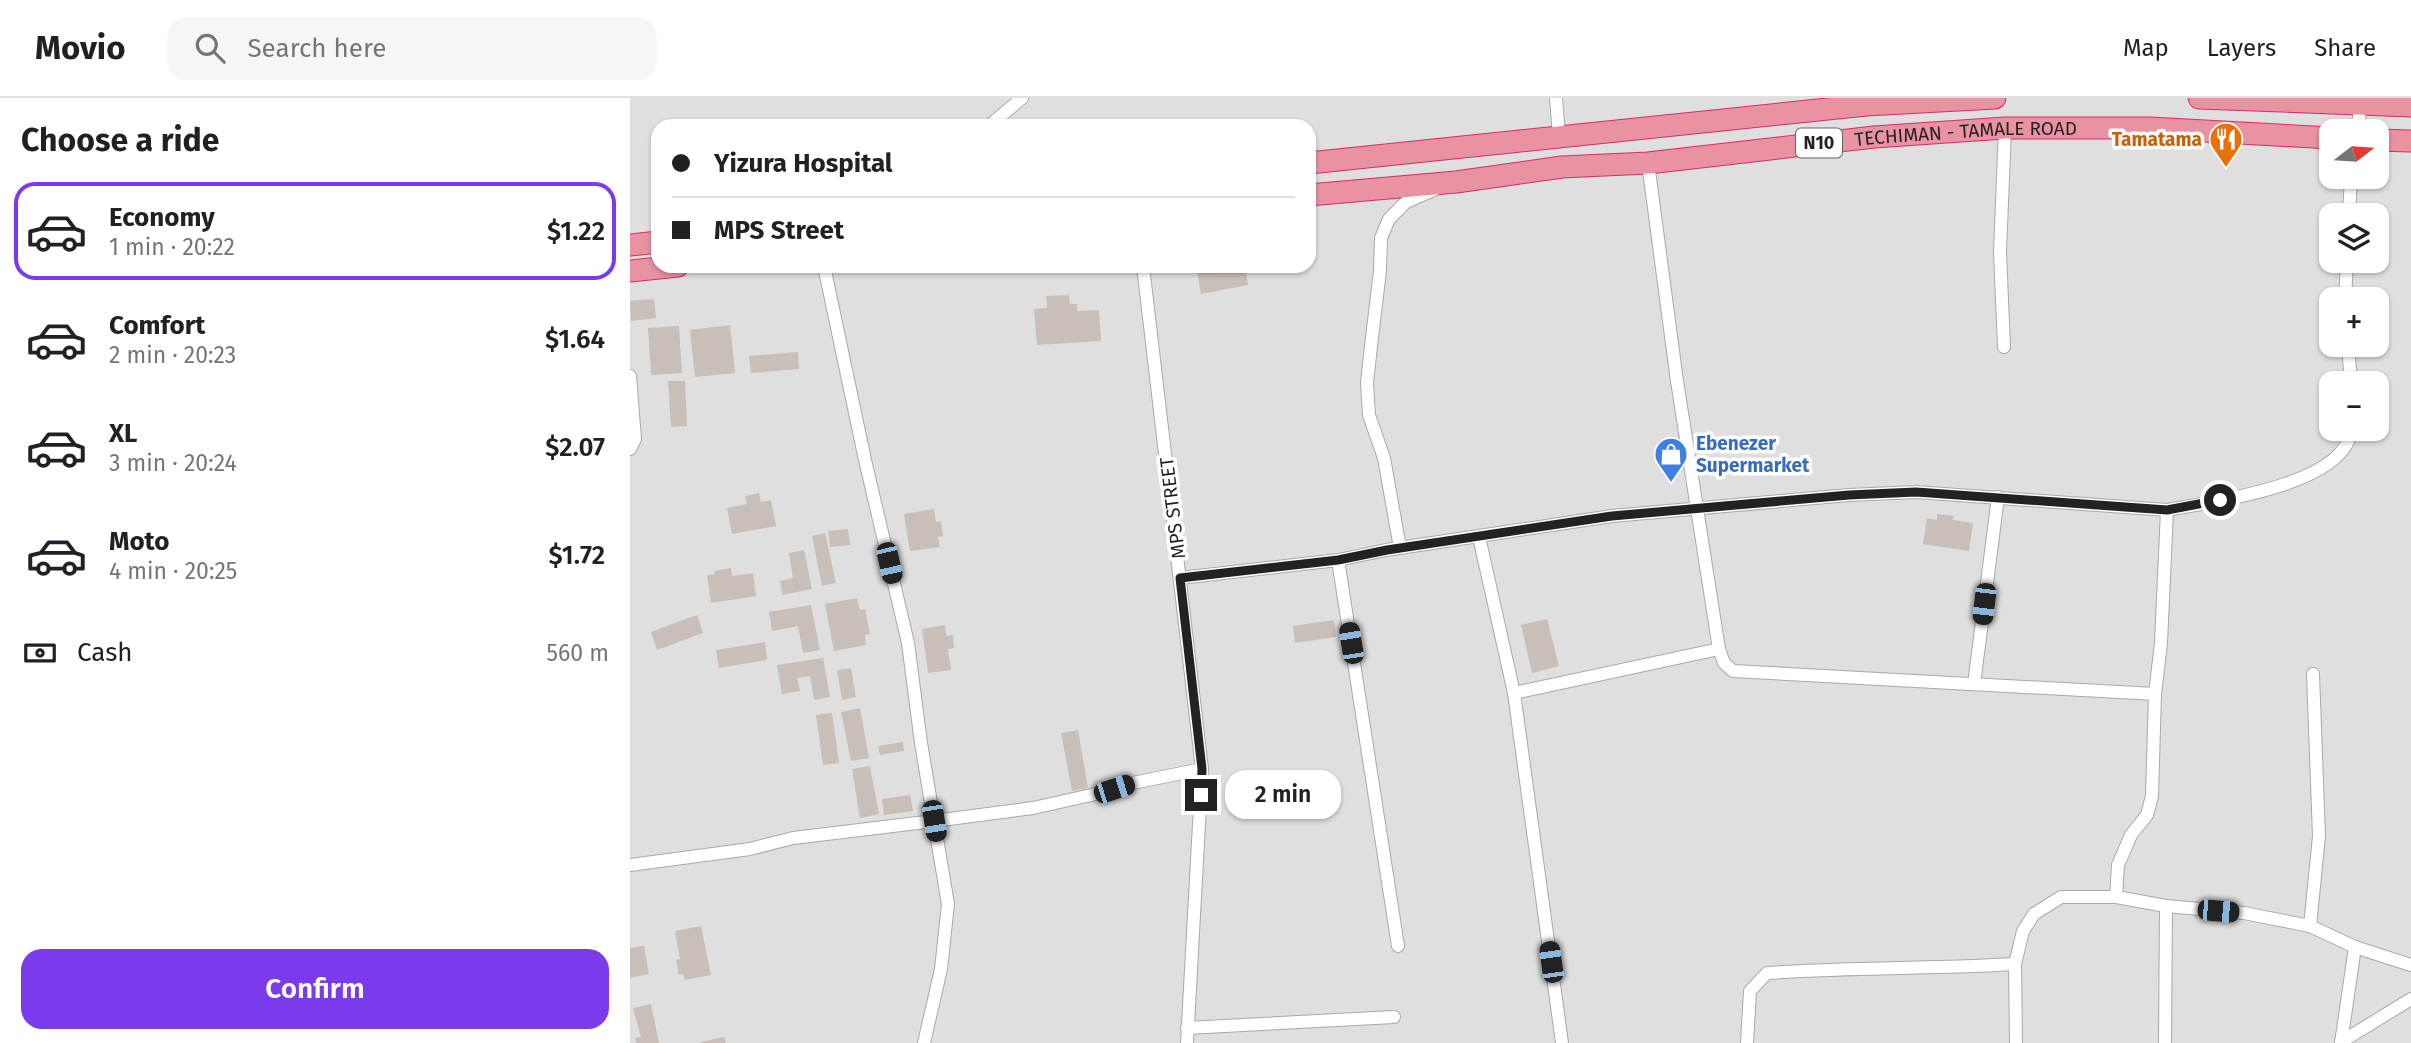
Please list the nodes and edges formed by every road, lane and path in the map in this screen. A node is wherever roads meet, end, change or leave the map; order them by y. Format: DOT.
graph roads {
  1 [pos="1022,98"];
  2 [pos="1556,98"];
  3 [pos="1995,98"];
  4 [pos="2199,98"];
  5 [pos="2361,104"];
  6 [pos="2411,106"];
  7 [pos="997,119"];
  8 [pos="2359,119"];
  9 [pos="2005,128"];
  10 [pos="1559,136"];
  11 [pos="2319,137"];
  12 [pos="2389,140"];
  13 [pos="2411,141"];
  14 [pos="1316,162"];
  15 [pos="1648,163"];
  16 [pos="1562,167"];
  17 [pos="1456,182"];
  18 [pos="1316,194"];
  19 [pos="651,243"];
  20 [pos="630,246"];
  21 [pos="651,269"];
  22 [pos="630,271"];
  23 [pos="825,273"];
  24 [pos="1144,273"];
  25 [pos="2004,347"];
  26 [pos="630,376"];
  27 [pos="2349,441"];
  28 [pos="630,449"];
  29 [pos="1998,497"];
  30 [pos="1698,508"];
  31 [pos="2167,510"];
  32 [pos="1479,537"];
  33 [pos="1400,548"];
  34 [pos="1338,560"];
  35 [pos="1180,578"];
  36 [pos="1719,649"];
  37 [pos="2313,674"];
  38 [pos="1974,684"];
  39 [pos="1514,693"];
  40 [pos="2155,694"];
  41 [pos="1202,769"];
  42 [pos="934,821"];
  43 [pos="630,865"];
  44 [pos="2116,897"];
  45 [pos="2166,906"];
  46 [pos="2309,926"];
  47 [pos="1398,946"];
  48 [pos="2355,947"];
  49 [pos="2015,964"];
  50 [pos="2411,965"];
  51 [pos="2411,999"];
  52 [pos="1394,1017"];
  53 [pos="1187,1028"];
  54 [pos="924,1043"];
  55 [pos="1187,1043"];
  56 [pos="1562,1043"];
  57 [pos="1747,1043"];
  58 [pos="2016,1043"];
  59 [pos="2165,1043"];
  60 [pos="2341,1043"];
  1 -- 7 [label="street"];
  2 -- 10 [label="street"];
  3 -- 10 [label="highway, TECHIMAN - TAMALE ROAD / N10"];
  4 -- 5 [label="highway"];
  5 -- 6 [label="highway"];
  5 -- 8 [label="street"];
  9 -- 11 [label="highway, TECHIMAN - TAMALE ROAD / N10"];
  9 -- 15 [label="highway, TECHIMAN - TAMALE ROAD / N10"];
  9 -- 25 [label="street"];
  10 -- 14 [label="highway, TECHIMAN - TAMALE ROAD / N10"];
  10 -- 16 [label="highway"];
  12 -- 13 [label="highway"];
  15 -- 16 [label="highway, TECHIMAN - TAMALE ROAD / N10"];
  15 -- 30 [label="street"];
  16 -- 17 [label="highway, TECHIMAN - TAMALE ROAD / N10"];
  17 -- 18 [label="highway, TECHIMAN - TAMALE ROAD / N10"];
  17 -- 33 [label="street"];
  19 -- 20 [label="highway"];
  21 -- 22 [label="highway"];
  23 -- 42 [label="street"];
  24 -- 35 [label="street, MPS STREET"];
  26 -- 28 [label="street"];
  27 -- 31 [label="street"];
  29 -- 30 [label="street"];
  29 -- 31 [label="street"];
  29 -- 38 [label="street"];
  30 -- 32 [label="street"];
  30 -- 36 [label="street"];
  31 -- 40 [label="street"];
  32 -- 33 [label="street"];
  32 -- 39 [label="street"];
  33 -- 34 [label="street"];
  34 -- 35 [label="street"];
  34 -- 47 [label="street"];
  35 -- 41 [label="street, MPS STREET"];
  36 -- 38 [label="street"];
  36 -- 39 [label="street"];
  37 -- 46 [label="street"];
  38 -- 40 [label="street"];
  39 -- 56 [label="street"];
  40 -- 44 [label="street"];
  41 -- 42 [label="street"];
  41 -- 53 [label="street, MPS STREET"];
  42 -- 43 [label="street"];
  42 -- 54 [label="street"];
  44 -- 45 [label="street"];
  44 -- 49 [label="street"];
  45 -- 46 [label="street"];
  45 -- 59 [label="street"];
  46 -- 48 [label="street"];
  48 -- 50 [label="street"];
  48 -- 60 [label="street"];
  49 -- 57 [label="street"];
  49 -- 58 [label="street"];
  51 -- 60 [label="street"];
  52 -- 53 [label="street"];
  53 -- 55 [label="street, MPS STREET"];
}
